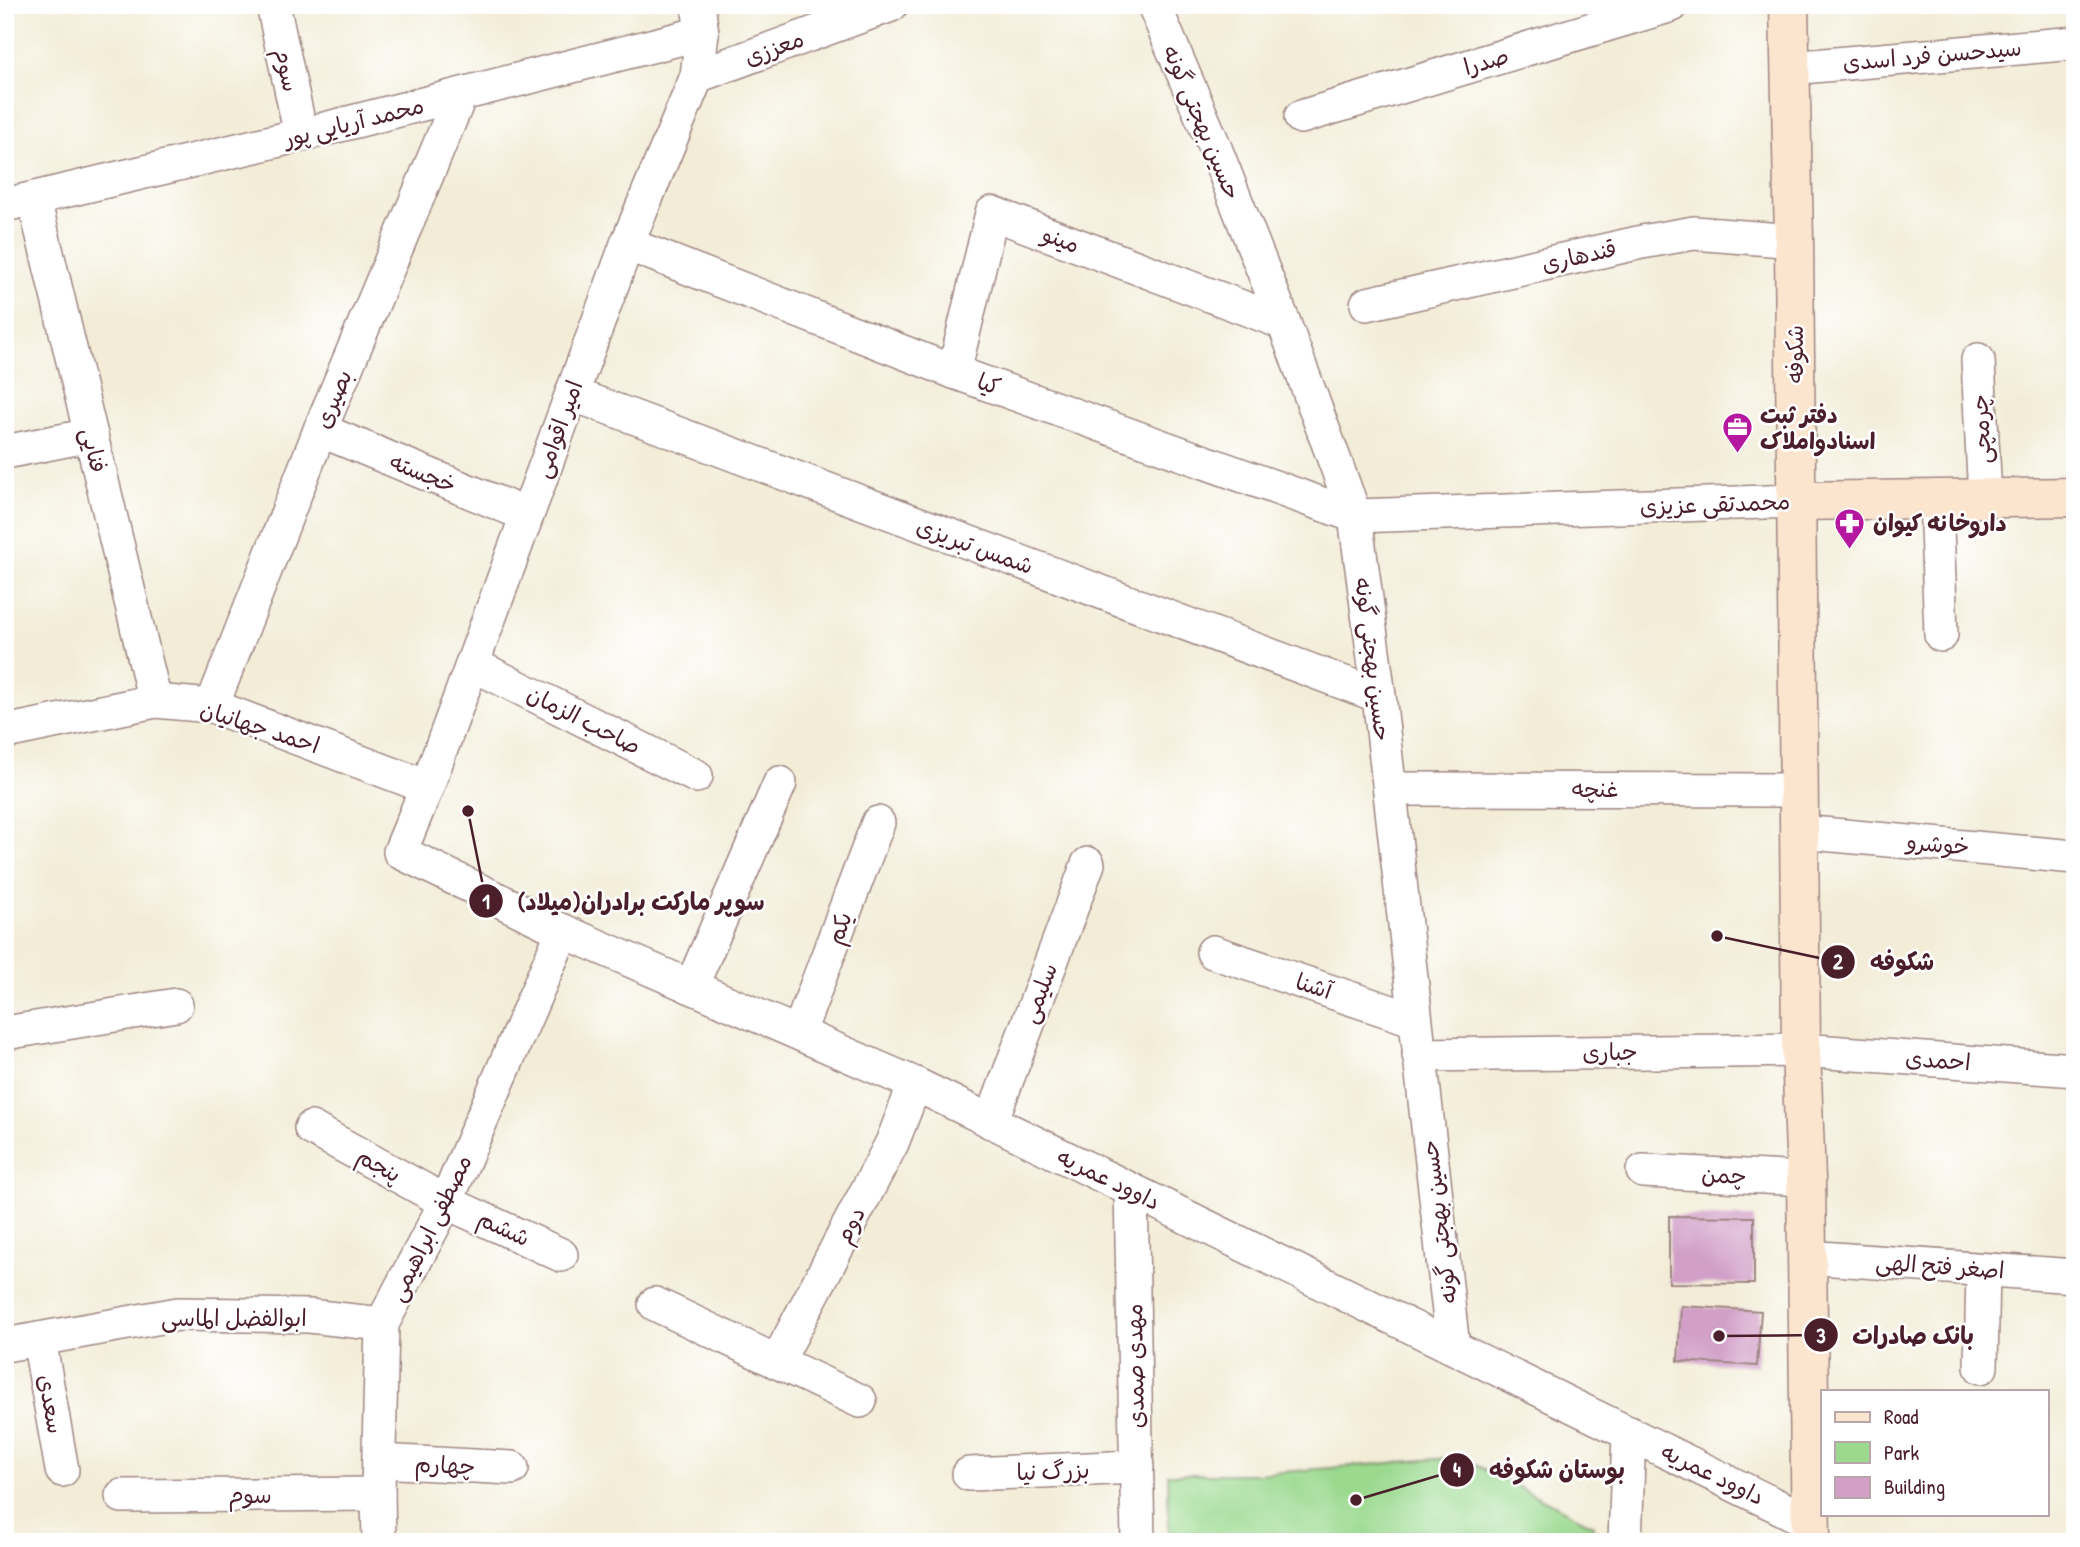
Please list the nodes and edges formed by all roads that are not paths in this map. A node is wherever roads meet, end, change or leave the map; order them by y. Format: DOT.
graph roads {
  1 [pos="273,5"];
  2 [pos="891,5"];
  3 [pos="1154,5"];
  4 [pos="1672,5"];
  5 [pos="1789,5"];
  6 [pos="700,19"];
  7 [pos="2075,43"];
  8 [pos="1790,68"];
  9 [pos="697,76"];
  10 [pos="460,96"];
  11 [pos="1301,117"];
  12 [pos="301,135"];
  13 [pos="20,202"];
  14 [pos="1794,241"];
  15 [pos="627,244"];
  16 [pos="1367,304"];
  17 [pos="1284,323"];
  18 [pos="1978,360"];
  19 [pos="954,372"];
  20 [pos="572,394"];
  21 [pos="320,430"];
  22 [pos="91,435"];
  23 [pos="5,452"];
  24 [pos="2075,497"];
  25 [pos="1985,498"];
  26 [pos="1936,499"];
  27 [pos="1796,501"];
  28 [pos="527,515"];
  29 [pos="1355,516"];
  30 [pos="1941,635"];
  31 [pos="472,664"];
  32 [pos="1379,696"];
  33 [pos="155,701"];
  34 [pos="212,706"];
  35 [pos="5,732"];
  36 [pos="696,776"];
  37 [pos="780,783"];
  38 [pos="427,788"];
  39 [pos="1390,789"];
  40 [pos="1800,790"];
  41 [pos="878,823"];
  42 [pos="1800,832"];
  43 [pos="400,852"];
  44 [pos="2075,857"];
  45 [pos="1088,864"];
  46 [pos="563,931"];
  47 [pos="1213,953"];
  48 [pos="691,987"];
  49 [pos="176,1004"];
  50 [pos="1415,1020"];
  51 [pos="799,1032"];
  52 [pos="5,1033"];
  53 [pos="1801,1050"];
  54 [pos="1419,1055"];
  55 [pos="2075,1070"];
  56 [pos="915,1084"];
  57 [pos="991,1122"];
  58 [pos="312,1128"];
  59 [pos="1643,1171"];
  60 [pos="1806,1179"];
  61 [pos="1131,1190"];
  62 [pos="446,1202"];
  63 [pos="561,1255"];
  64 [pos="1806,1257"];
  65 [pos="1983,1270"];
  66 [pos="2075,1276"];
  67 [pos="655,1304"];
  68 [pos="382,1324"];
  69 [pos="39,1339"];
  70 [pos="5,1345"];
  71 [pos="1453,1348"];
  72 [pos="778,1362"];
  73 [pos="1981,1367"];
  74 [pos="860,1401"];
  75 [pos="1629,1433"];
  76 [pos="379,1461"];
  77 [pos="512,1468"];
  78 [pos="1137,1468"];
  79 [pos="62,1470"];
  80 [pos="969,1474"];
  81 [pos="377,1494"];
  82 [pos="122,1496"];
  83 [pos="1811,1536"];
  84 [pos="379,1542"];
  85 [pos="1138,1542"];
  86 [pos="1625,1542"];
  1 -- 12 [label="street, سوم"];
  2 -- 9 [label="street, معززی"];
  3 -- 17 [label="street, حسین بهجتی گونه"];
  4 -- 11 [label="street, صدرا"];
  5 -- 8 [label="main road, شکوفه"];
  6 -- 9 [label="street, امیر اقوامی"];
  6 -- 10 [label="street, محمد آریایی پور"];
  7 -- 8 [label="street, سیدحسن فرد اسدی"];
  8 -- 14 [label="main road, شکوفه"];
  9 -- 15 [label="street, امیر اقوامی"];
  10 -- 12 [label="street, محمد آریایی پور"];
  10 -- 21 [label="street, بصیری"];
  12 -- 13 [label="street, محمد آریایی پور"];
  13 -- 22 [label="street, فنایی"];
  14 -- 16 [label="street, قندهاری"];
  14 -- 27 [label="main road, شکوفه"];
  15 -- 19 [label="street, کیا"];
  15 -- 20 [label="street, امیر اقوامی"];
  17 -- 19 [label="street, مینو"];
  17 -- 29 [label="street, حسین بهجتی گونه"];
  18 -- 25 [label="street, چرمچی"];
  19 -- 29 [label="street, کیا"];
  20 -- 28 [label="street, امیر اقوامی"];
  20 -- 32 [label="street, شمس تبریزی"];
  21 -- 28 [label="street, خجسته"];
  21 -- 34 [label="street, بصیری"];
  22 -- 23 [label="street"];
  22 -- 33 [label="street, فنایی"];
  24 -- 25 [label="main road, محمدتقی عزیزی"];
  25 -- 26 [label="main road, محمدتقی عزیزی"];
  26 -- 27 [label="main road, محمدتقی عزیزی"];
  26 -- 30 [label="street"];
  27 -- 29 [label="street, محمدتقی عزیزی"];
  27 -- 40 [label="main road, شکوفه"];
  28 -- 31 [label="street, امیر اقوامی"];
  29 -- 32 [label="street, حسین بهجتی گونه"];
  31 -- 36 [label="street, صاحب الزمان"];
  31 -- 38 [label="street, امیر اقوامی"];
  32 -- 39 [label="street, حسین بهجتی گونه"];
  33 -- 34 [label="street, احمد جهانیان"];
  33 -- 35 [label="street, احمد جهانیان"];
  34 -- 38 [label="street, احمد جهانیان"];
  37 -- 48 [label="street"];
  38 -- 43 [label="street, امیر اقوامی"];
  39 -- 40 [label="street, غنچه"];
  39 -- 50 [label="street, حسین بهجتی گونه"];
  40 -- 42 [label="main road, شکوفه"];
  41 -- 51 [label="street, یکم"];
  42 -- 44 [label="street, خوشرو"];
  42 -- 53 [label="main road, شکوفه"];
  43 -- 46 [label="street, داوود عمریه"];
  45 -- 57 [label="street, سلیمی"];
  46 -- 48 [label="street, داوود عمریه"];
  46 -- 62 [label="street, مصطفی ابراهیمی"];
  47 -- 50 [label="street, آشنا"];
  48 -- 51 [label="street, داوود عمریه"];
  49 -- 52 [label="street"];
  50 -- 54 [label="street, حسین بهجتی گونه"];
  51 -- 56 [label="street, داوود عمریه"];
  53 -- 54 [label="street, جباری"];
  53 -- 55 [label="street, احمدی"];
  53 -- 60 [label="main road, شکوفه"];
  54 -- 71 [label="street, حسین بهجتی گونه"];
  56 -- 57 [label="street, داوود عمریه"];
  56 -- 72 [label="street, دوم"];
  57 -- 61 [label="street, داوود عمریه"];
  58 -- 62 [label="street, پنجم"];
  59 -- 60 [label="street, چمن"];
  60 -- 64 [label="main road, شکوفه"];
  61 -- 71 [label="street, داوود عمریه"];
  61 -- 78 [label="street, مهدی صمدی"];
  62 -- 63 [label="street, ششم"];
  62 -- 68 [label="street, مصطفی ابراهیمی"];
  64 -- 65 [label="street, اصغر فتح الهی"];
  64 -- 83 [label="main road, شکوفه"];
  65 -- 66 [label="street, اصغر فتح الهی"];
  65 -- 73 [label="street"];
  67 -- 72 [label="street"];
  68 -- 69 [label="street, ابوالفضل الماسی"];
  68 -- 76 [label="street, مصطفی ابراهیمی"];
  69 -- 70 [label="street, ابوالفضل الماسی"];
  69 -- 79 [label="street, سعدی"];
  71 -- 75 [label="street, داوود عمریه"];
  72 -- 74 [label="street"];
  75 -- 83 [label="street, داوود عمریه"];
  75 -- 86 [label="street"];
  76 -- 77 [label="street, چهارم"];
  76 -- 81 [label="street, مصطفی ابراهیمی"];
  78 -- 80 [label="street, بزرگ نیا"];
  78 -- 85 [label="street, مهدی صمدی"];
  81 -- 82 [label="street, سوم"];
  81 -- 84 [label="street, مصطفی ابراهیمی"];
}
